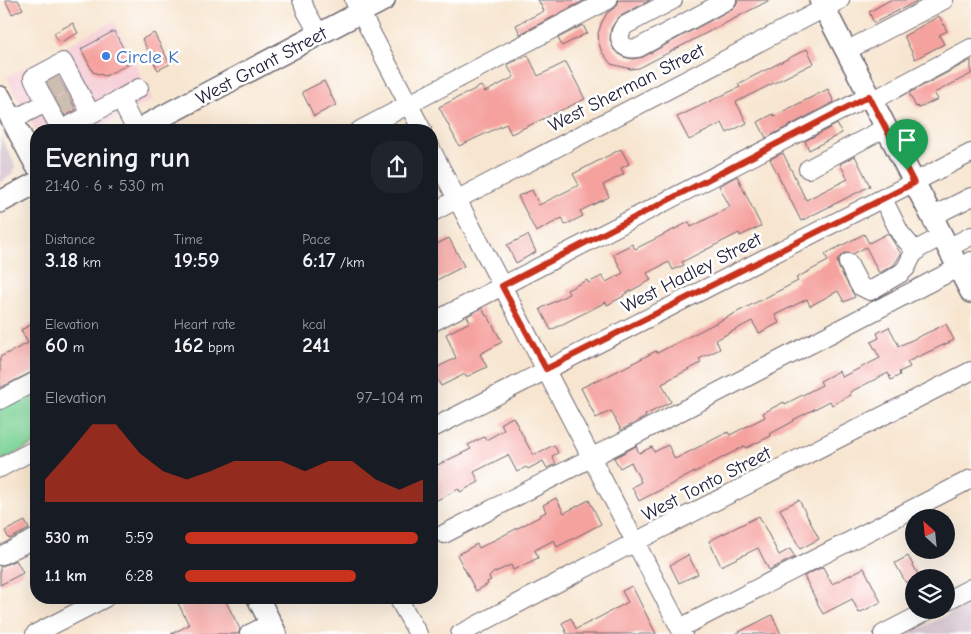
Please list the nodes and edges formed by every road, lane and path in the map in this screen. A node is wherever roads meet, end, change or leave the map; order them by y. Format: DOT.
graph roads {
  1 [pos="302,0"];
  2 [pos="384,0"];
  3 [pos="608,0"];
  4 [pos="673,0"];
  5 [pos="727,0"];
  6 [pos="944,0"];
  7 [pos="828,3"];
  8 [pos="358,6"];
  9 [pos="319,34"];
  10 [pos="971,48"];
  11 [pos="846,51"];
  12 [pos="138,88"];
  13 [pos="59,96"];
  14 [pos="0,97"];
  15 [pos="120,99"];
  16 [pos="870,99"];
  17 [pos="409,105"];
  18 [pos="91,114"];
  19 [pos="12,120"];
  20 [pos="67,124"];
  21 [pos="75,124"];
  22 [pos="133,124"];
  23 [pos="147,124"];
  24 [pos="372,124"];
  25 [pos="419,124"];
  26 [pos="886,128"];
  27 [pos="971,153"];
  28 [pos="30,154"];
  29 [pos="438,162"];
  30 [pos="808,169"];
  31 [pos="914,183"];
  32 [pos="30,186"];
  33 [pos="971,197"];
  34 [pos="457,199"];
  35 [pos="883,199"];
  36 [pos="0,202"];
  37 [pos="438,209"];
  38 [pos="931,216"];
  39 [pos="971,236"];
  40 [pos="945,242"];
  41 [pos="916,252"];
  42 [pos="848,263"];
  43 [pos="965,264"];
  44 [pos="502,286"];
  45 [pos="971,292"];
  46 [pos="438,318"];
  47 [pos="546,369"];
  48 [pos="971,371"];
  49 [pos="30,384"];
  50 [pos="0,400"];
  51 [pos="438,424"];
  52 [pos="30,452"];
  53 [pos="592,458"];
  54 [pos="0,468"];
  55 [pos="971,479"];
  56 [pos="444,534"];
  57 [pos="30,541"];
  58 [pos="635,542"];
  59 [pos="0,556"];
  60 [pos="971,588"];
  61 [pos="955,596"];
  62 [pos="93,604"];
  63 [pos="261,604"];
  64 [pos="401,604"];
  65 [pos="912,619"];
  66 [pos="274,629"];
  67 [pos="681,631"];
  68 [pos="35,634"];
  69 [pos="249,634"];
  70 [pos="418,634"];
  71 [pos="460,634"];
  72 [pos="883,634"];
  1 -- 9 [label="street"];
  2 -- 8 [label="main road, West Grant Street"];
  3 -- 17 [label="street"];
  4 -- 5 [label="street"];
  6 -- 11 [label="street"];
  7 -- 11 [label="main road"];
  7 -- 34 [label="street, West Sherman Street"];
  8 -- 9 [label="main road, West Grant Street"];
  8 -- 17 [label="street"];
  9 -- 23 [label="main road, West Grant Street"];
  10 -- 16 [label="street"];
  11 -- 16 [label="main road"];
  12 -- 15 [label="street"];
  13 -- 18 [label="street"];
  13 -- 19 [label="street"];
  13 -- 20 [label="street"];
  14 -- 19 [label="main road"];
  15 -- 18 [label="street"];
  15 -- 22 [label="street"];
  16 -- 26 [label="main road"];
  16 -- 44 [label="street"];
  17 -- 24 [label="street"];
  17 -- 25 [label="street"];
  18 -- 21 [label="street"];
  19 -- 28 [label="main road"];
  26 -- 30 [label="street"];
  26 -- 31 [label="main road"];
  27 -- 31 [label="street, West Hadley Street"];
  29 -- 34 [label="street"];
  31 -- 35 [label="street, West Hadley Street"];
  31 -- 38 [label="main road"];
  32 -- 36 [label="main road"];
  33 -- 38 [label="street"];
  34 -- 37 [label="street, West Sherman Street"];
  34 -- 44 [label="street"];
  35 -- 41 [label="street"];
  35 -- 47 [label="street, West Hadley Street"];
  38 -- 40 [label="main road"];
  39 -- 40 [label="street"];
  40 -- 41 [label="street"];
  40 -- 43 [label="main road"];
  41 -- 42 [label="street"];
  43 -- 45 [label="main road"];
  43 -- 53 [label="street"];
  44 -- 46 [label="street"];
  44 -- 47 [label="street"];
  47 -- 51 [label="street, West Hadley Street"];
  47 -- 53 [label="street"];
  48 -- 58 [label="street, West Tonto Street"];
  49 -- 50 [label="street"];
  52 -- 54 [label="street"];
  53 -- 56 [label="street"];
  53 -- 58 [label="street"];
  55 -- 67 [label="street"];
  57 -- 59 [label="street"];
  58 -- 67 [label="street"];
  58 -- 71 [label="street, West Tonto Street"];
  60 -- 61 [label="street"];
  62 -- 68 [label="street"];
  63 -- 66 [label="main road"];
  64 -- 70 [label="street"];
  65 -- 72 [label="street"];
  66 -- 69 [label="street"];
}
